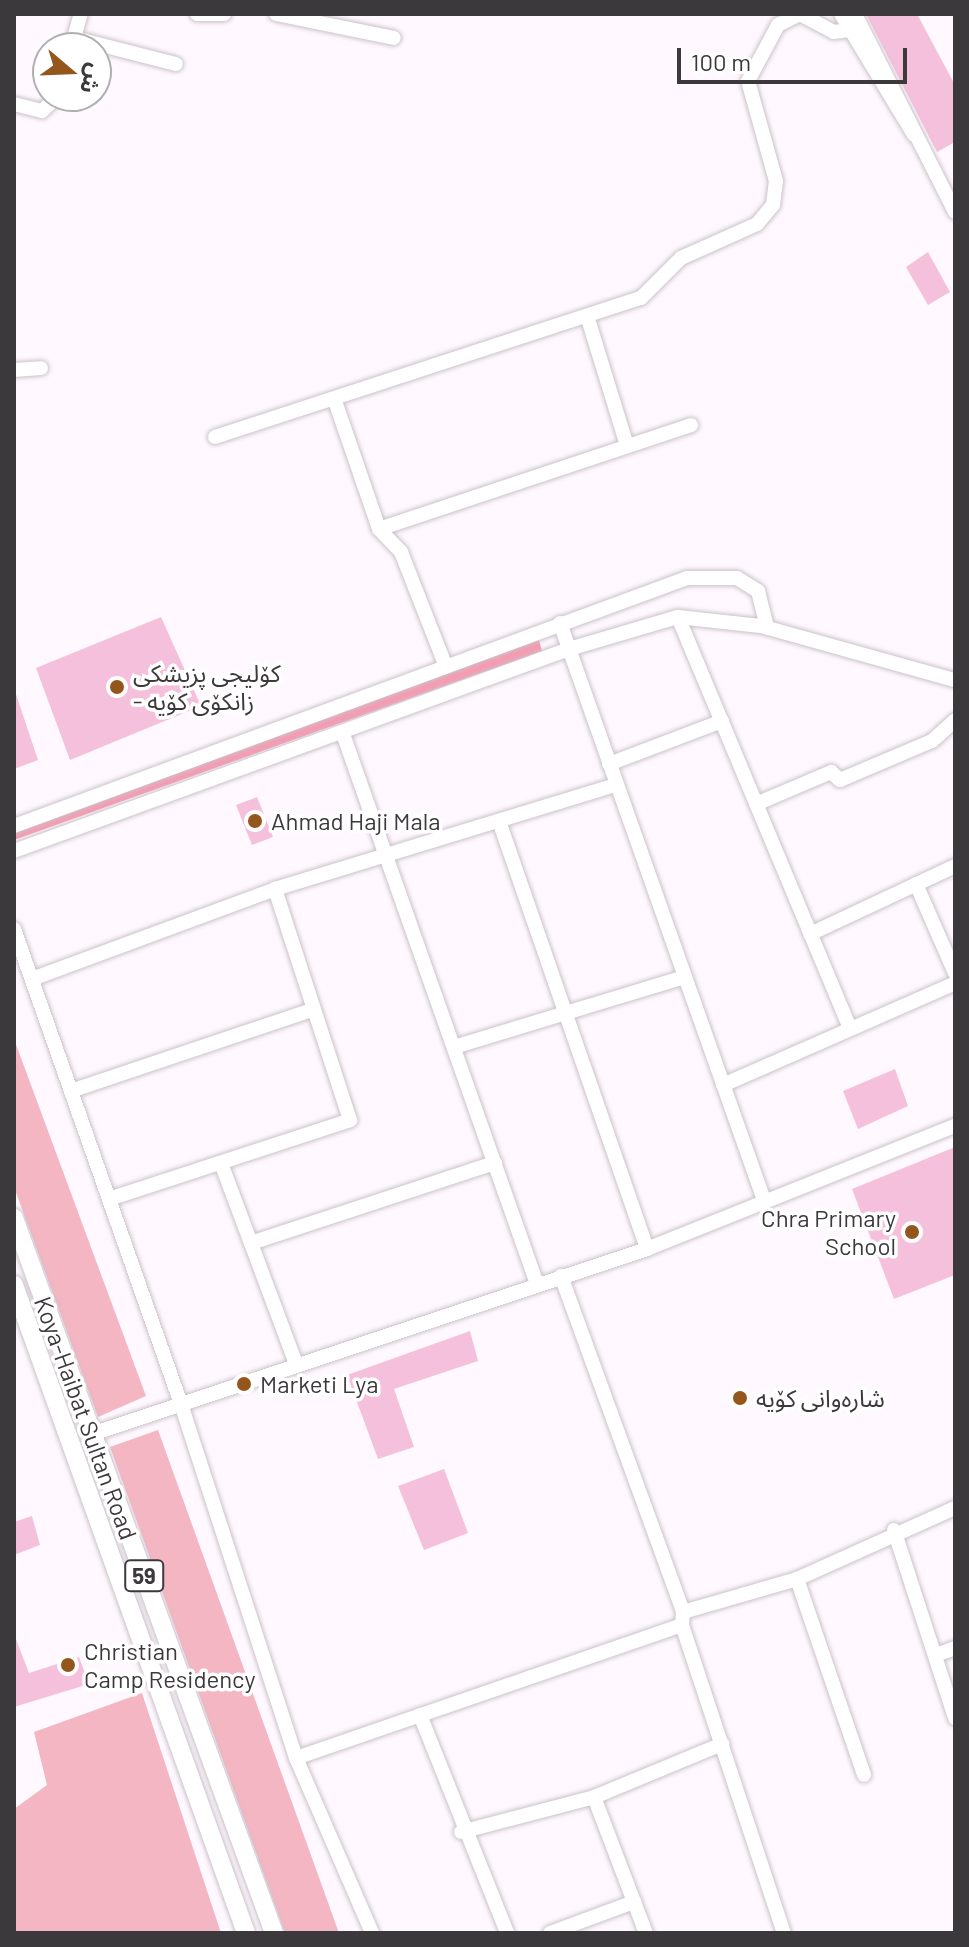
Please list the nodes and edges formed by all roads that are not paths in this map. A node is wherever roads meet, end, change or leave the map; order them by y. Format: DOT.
graph roads {
  1 [pos="197,14"];
  2 [pos="224,14"];
  3 [pos="276,14"];
  4 [pos="841,14"];
  5 [pos="855,14"];
  6 [pos="850,30"];
  7 [pos="394,38"];
  8 [pos="112,51"];
  9 [pos="176,64"];
  10 [pos="914,135"];
  11 [pos="955,212"];
  12 [pos="588,319"];
  13 [pos="41,368"];
  14 [pos="14,370"];
  15 [pos="335,401"];
  16 [pos="691,425"];
  17 [pos="215,437"];
  18 [pos="627,446"];
  19 [pos="379,529"];
  20 [pos="678,617"];
  21 [pos="560,623"];
  22 [pos="767,628"];
  23 [pos="569,649"];
  24 [pos="466,658"];
  25 [pos="446,667"];
  26 [pos="955,680"];
  27 [pos="475,683"];
  28 [pos="955,720"];
  29 [pos="722,721"];
  30 [pos="343,734"];
  31 [pos="609,764"];
  32 [pos="616,785"];
  33 [pos="756,804"];
  34 [pos="499,821"];
  35 [pos="14,826"];
  36 [pos="14,851"];
  37 [pos="386,855"];
  38 [pos="955,866"];
  39 [pos="916,884"];
  40 [pos="275,889"];
  41 [pos="14,929"];
  42 [pos="810,934"];
  43 [pos="955,973"];
  44 [pos="685,977"];
  45 [pos="32,979"];
  46 [pos="955,983"];
  47 [pos="314,1009"];
  48 [pos="565,1014"];
  49 [pos="850,1029"];
  50 [pos="454,1047"];
  51 [pos="723,1085"];
  52 [pos="71,1091"];
  53 [pos="955,1126"];
  54 [pos="221,1163"];
  55 [pos="495,1163"];
  56 [pos="109,1199"];
  57 [pos="765,1203"];
  58 [pos="14,1218"];
  59 [pos="251,1243"];
  60 [pos="647,1249"];
  61 [pos="561,1276"];
  62 [pos="537,1284"];
  63 [pos="14,1285"];
  64 [pos="296,1364"];
  65 [pos="181,1404"];
  66 [pos="92,1434"];
  67 [pos="955,1508"];
  68 [pos="894,1530"];
  69 [pos="797,1579"];
  70 [pos="683,1618"];
  71 [pos="955,1648"];
  72 [pos="936,1655"];
  73 [pos="420,1715"];
  74 [pos="955,1718"];
  75 [pos="722,1744"];
  76 [pos="296,1758"];
  77 [pos="864,1775"];
  78 [pos="594,1797"];
  79 [pos="461,1832"];
  80 [pos="634,1902"];
  81 [pos="246,1933"];
  82 [pos="274,1933"];
  83 [pos="372,1933"];
  84 [pos="507,1933"];
  85 [pos="550,1933"];
  86 [pos="646,1933"];
  87 [pos="784,1933"];
  1 -- 2 [label="street"];
  3 -- 7 [label="street"];
  4 -- 6 [label="street"];
  5 -- 10 [label="street"];
  6 -- 10 [label="street"];
  6 -- 12 [label="street"];
  8 -- 9 [label="street"];
  10 -- 11 [label="street"];
  12 -- 15 [label="street"];
  12 -- 18 [label="street"];
  13 -- 14 [label="street"];
  15 -- 17 [label="street"];
  15 -- 19 [label="street"];
  16 -- 18 [label="street"];
  18 -- 19 [label="street"];
  19 -- 25 [label="street"];
  20 -- 22 [label="street"];
  20 -- 23 [label="street"];
  20 -- 29 [label="street"];
  21 -- 22 [label="street"];
  21 -- 23 [label="street"];
  21 -- 24 [label="street"];
  22 -- 26 [label="street"];
  23 -- 27 [label="street"];
  23 -- 31 [label="street"];
  24 -- 25 [label="street"];
  24 -- 27 [label="street"];
  25 -- 35 [label="street"];
  27 -- 30 [label="street"];
  28 -- 33 [label="street"];
  29 -- 31 [label="street"];
  29 -- 33 [label="street"];
  30 -- 36 [label="street"];
  30 -- 37 [label="street"];
  31 -- 32 [label="street"];
  32 -- 34 [label="street"];
  32 -- 44 [label="street"];
  33 -- 42 [label="street"];
  34 -- 37 [label="street"];
  34 -- 48 [label="street"];
  37 -- 40 [label="street"];
  37 -- 50 [label="street"];
  38 -- 39 [label="street"];
  39 -- 42 [label="street"];
  39 -- 43 [label="street"];
  40 -- 45 [label="street"];
  40 -- 47 [label="street"];
  41 -- 45 [label="street"];
  42 -- 49 [label="street"];
  44 -- 48 [label="street"];
  44 -- 51 [label="street"];
  45 -- 52 [label="street"];
  46 -- 49 [label="street"];
  47 -- 52 [label="street"];
  47 -- 54 [label="street"];
  48 -- 50 [label="street"];
  48 -- 60 [label="street"];
  49 -- 51 [label="street"];
  50 -- 55 [label="street"];
  51 -- 57 [label="street"];
  52 -- 56 [label="street"];
  53 -- 57 [label="street"];
  54 -- 56 [label="street"];
  54 -- 59 [label="street"];
  55 -- 59 [label="street"];
  55 -- 62 [label="street"];
  56 -- 65 [label="street"];
  57 -- 60 [label="street"];
  58 -- 66 [label="main road, Koya-Haibat Sultan Road / 59"];
  59 -- 64 [label="street"];
  60 -- 61 [label="street"];
  61 -- 62 [label="street"];
  61 -- 70 [label="street"];
  62 -- 64 [label="street"];
  63 -- 81 [label="main road, Koya-Haibat Sultan Road / 59"];
  64 -- 65 [label="street"];
  65 -- 66 [label="street"];
  65 -- 76 [label="street"];
  66 -- 82 [label="main road, Koya-Haibat Sultan Road / 59"];
  67 -- 68 [label="street"];
  68 -- 69 [label="street"];
  68 -- 72 [label="street"];
  69 -- 70 [label="street"];
  69 -- 77 [label="street"];
  70 -- 73 [label="street"];
  70 -- 75 [label="street"];
  71 -- 72 [label="street"];
  72 -- 74 [label="street"];
  73 -- 76 [label="street"];
  73 -- 79 [label="street"];
  75 -- 78 [label="street"];
  75 -- 87 [label="street"];
  76 -- 83 [label="street"];
  78 -- 79 [label="street"];
  78 -- 80 [label="street"];
  79 -- 84 [label="street"];
  80 -- 85 [label="street"];
  80 -- 86 [label="street"];
}
